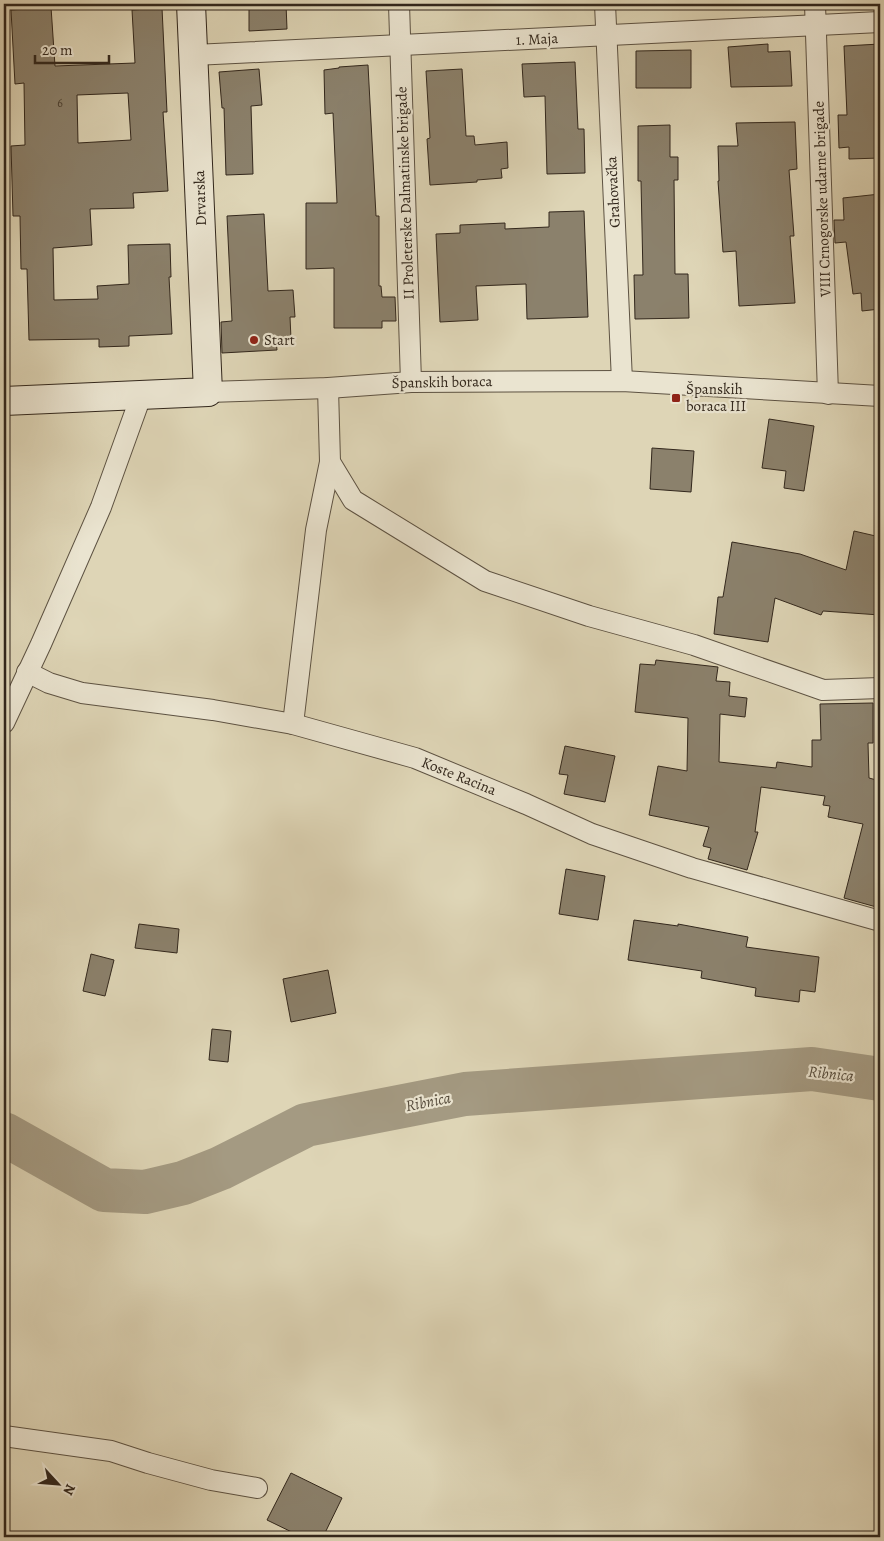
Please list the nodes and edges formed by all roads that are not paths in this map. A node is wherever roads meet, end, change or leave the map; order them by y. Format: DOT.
graph roads {
  1 [pos="191,4"];
  2 [pos="399,4"];
  3 [pos="605,4"];
  4 [pos="815,4"];
  5 [pos="880,22"];
  6 [pos="816,25"];
  7 [pos="606,35"];
  8 [pos="401,45"];
  9 [pos="194,55"];
  10 [pos="622,381"];
  11 [pos="411,382"];
  12 [pos="328,388"];
  13 [pos="208,392"];
  14 [pos="828,394"];
  15 [pos="141,396"];
  16 [pos="880,396"];
  17 [pos="4,401"];
  18 [pos="330,462"];
  19 [pos="27,672"];
  20 [pos="880,688"];
  21 [pos="4,723"];
  22 [pos="293,724"];
  23 [pos="880,921"];
  24 [pos="4,1436"];
  25 [pos="257,1488"];
  1 -- 9 [label="main road, Drvarska"];
  2 -- 8 [label="street, II Proleterske Dalmatinske brigade"];
  3 -- 7 [label="street, Grahovačka"];
  4 -- 6 [label="street, VIII Crnogorske udarne brigade"];
  5 -- 6 [label="street, 1. Maja"];
  6 -- 7 [label="street, 1. Maja"];
  6 -- 14 [label="street, VIII Crnogorske udarne brigade"];
  7 -- 8 [label="street, 1. Maja"];
  7 -- 10 [label="street, Grahovačka"];
  8 -- 9 [label="street, 1. Maja"];
  8 -- 11 [label="street, II Proleterske Dalmatinske brigade"];
  9 -- 13 [label="main road, Drvarska"];
  10 -- 11 [label="street, Španskih boraca"];
  10 -- 14 [label="street, Španskih boraca"];
  11 -- 12 [label="street, Španskih boraca"];
  12 -- 13 [label="street, Španskih boraca"];
  12 -- 18 [label="street"];
  13 -- 15 [label="main road, Španskih boraca"];
  14 -- 16 [label="street, Španskih boraca"];
  15 -- 17 [label="main road, Španskih boraca"];
  15 -- 19 [label="street"];
  18 -- 20 [label="street"];
  18 -- 22 [label="street"];
  19 -- 21 [label="street"];
  19 -- 22 [label="street, Koste Racina"];
  22 -- 23 [label="street, Koste Racina"];
  24 -- 25 [label="street"];
}
